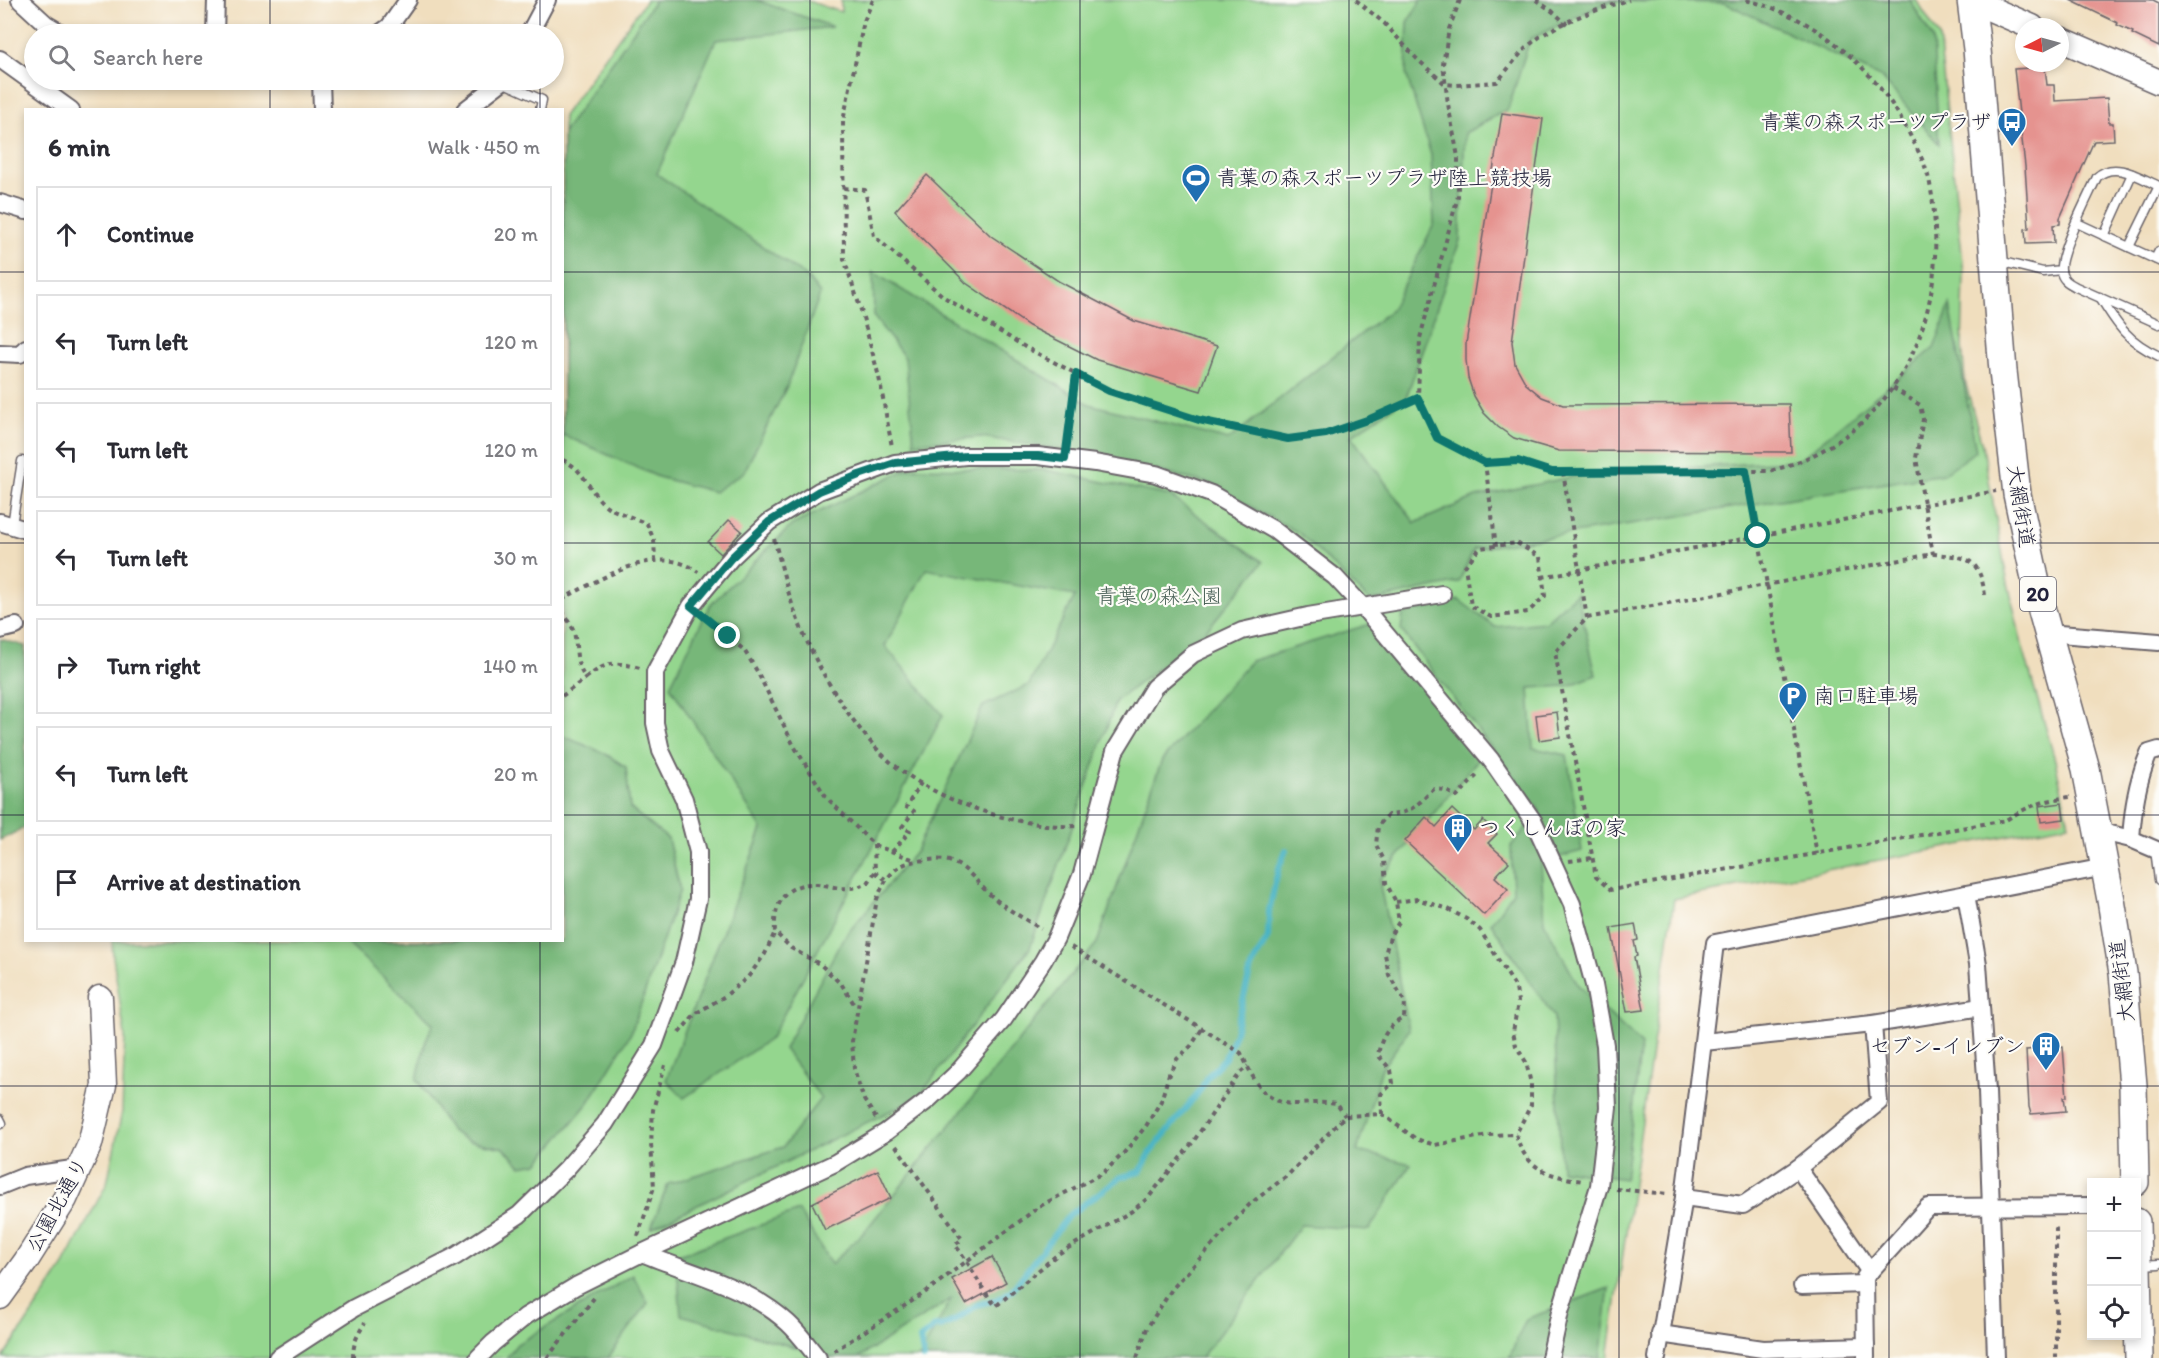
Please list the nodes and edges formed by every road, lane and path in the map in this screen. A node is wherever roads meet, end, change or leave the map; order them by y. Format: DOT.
graph roads {
  1 [pos="20,0"];
  2 [pos="213,0"];
  3 [pos="408,0"];
  4 [pos="547,0"];
  5 [pos="873,0"];
  6 [pos="1356,0"];
  7 [pos="1460,0"];
  8 [pos="1536,0"];
  9 [pos="1629,0"];
  10 [pos="1745,0"];
  11 [pos="1971,0"];
  12 [pos="2015,19"];
  13 [pos="46,24"];
  14 [pos="214,24"];
  15 [pos="390,24"];
  16 [pos="534,24"];
  17 [pos="1567,24"];
  18 [pos="2069,43"];
  19 [pos="0,59"];
  20 [pos="24,76"];
  21 [pos="2159,82"];
  22 [pos="1445,84"];
  23 [pos="43,90"];
  24 [pos="321,90"];
  25 [pos="491,90"];
  26 [pos="521,90"];
  27 [pos="67,108"];
  28 [pos="322,108"];
  29 [pos="468,108"];
  30 [pos="540,108"];
  31 [pos="2132,174"];
  32 [pos="2159,186"];
  33 [pos="844,188"];
  34 [pos="0,203"];
  35 [pos="24,210"];
  36 [pos="2077,223"];
  37 [pos="2104,236"];
  38 [pos="2129,247"];
  39 [pos="2158,257"];
  40 [pos="1994,259"];
  41 [pos="2061,270"];
  42 [pos="2100,297"];
  43 [pos="2158,322"];
  44 [pos="24,350"];
  45 [pos="0,353"];
  46 [pos="2159,356"];
  47 [pos="1076,374"];
  48 [pos="1893,388"];
  49 [pos="1418,398"];
  50 [pos="1065,459"];
  51 [pos="564,461"];
  52 [pos="24,462"];
  53 [pos="895,463"];
  54 [pos="1485,463"];
  55 [pos="1746,471"];
  56 [pos="1563,472"];
  57 [pos="1998,490"];
  58 [pos="1924,504"];
  59 [pos="769,522"];
  60 [pos="12,526"];
  61 [pos="1758,536"];
  62 [pos="1496,546"];
  63 [pos="1933,554"];
  64 [pos="655,560"];
  65 [pos="1579,570"];
  66 [pos="1542,577"];
  67 [pos="711,581"];
  68 [pos="1767,585"];
  69 [pos="1442,594"];
  70 [pos="1985,595"];
  71 [pos="564,597"];
  72 [pos="691,606"];
  73 [pos="1363,607"];
  74 [pos="564,613"];
  75 [pos="1587,618"];
  76 [pos="2047,633"];
  77 [pos="2159,642"];
  78 [pos="655,672"];
  79 [pos="586,678"];
  80 [pos="564,694"];
  81 [pos="2159,750"];
  82 [pos="1491,760"];
  83 [pos="921,783"];
  84 [pos="2070,797"];
  85 [pos="1094,826"];
  86 [pos="2098,831"];
  87 [pos="2131,839"];
  88 [pos="874,845"];
  89 [pos="2157,851"];
  90 [pos="892,852"];
  91 [pos="1817,854"];
  92 [pos="916,860"];
  93 [pos="2105,867"];
  94 [pos="875,872"];
  95 [pos="885,879"];
  96 [pos="2159,880"];
  97 [pos="1966,894"];
  98 [pos="1396,903"];
  99 [pos="775,932"];
  100 [pos="1056,938"];
  101 [pos="100,998"];
  102 [pos="857,1007"];
  103 [pos="1981,1007"];
  104 [pos="1873,1024"];
  105 [pos="1202,1029"];
  106 [pos="675,1041"];
  107 [pos="1704,1042"];
  108 [pos="667,1059"];
  109 [pos="1248,1066"];
  110 [pos="1382,1114"];
  111 [pos="1345,1116"];
  112 [pos="0,1119"];
  113 [pos="0,1124"];
  114 [pos="886,1132"];
  115 [pos="1516,1134"];
  116 [pos="79,1168"];
  117 [pos="1798,1168"];
  118 [pos="2135,1178"];
  119 [pos="0,1186"];
  120 [pos="1599,1186"];
  121 [pos="1684,1197"];
  122 [pos="2056,1205"];
  123 [pos="1991,1206"];
  124 [pos="2087,1206"];
  125 [pos="2139,1232"];
  126 [pos="642,1253"];
  127 [pos="967,1260"];
  128 [pos="621,1264"];
  129 [pos="2148,1265"];
  130 [pos="1868,1278"];
  131 [pos="1802,1286"];
  132 [pos="383,1294"];
  133 [pos="597,1294"];
  134 [pos="0,1297"];
  135 [pos="1660,1334"];
  136 [pos="1866,1352"];
  137 [pos="1762,1353"];
  138 [pos="825,1355"];
  139 [pos="278,1358"];
  140 [pos="353,1358"];
  141 [pos="478,1358"];
  142 [pos="547,1358"];
  143 [pos="1137,1358"];
  144 [pos="1550,1358"];
  145 [pos="1657,1358"];
  146 [pos="1996,1358"];
  147 [pos="2056,1358"];
  148 [pos="2139,1358"];
  1 -- 13 [label="street"];
  2 -- 14 [label="street"];
  3 -- 15 [label="street"];
  4 -- 16 [label="street"];
  5 -- 33 [label="path"];
  6 -- 22 [label="path"];
  7 -- 22 [label="path"];
  8 -- 17 [label="path"];
  9 -- 17 [label="path"];
  10 -- 48 [label="path"];
  11 -- 12 [label="street"];
  11 -- 40 [label="main road, 大網街道 / 20"];
  17 -- 22 [label="path"];
  18 -- 21 [label="street"];
  19 -- 20 [label="street"];
  22 -- 49 [label="path"];
  23 -- 27 [label="street"];
  24 -- 28 [label="street"];
  25 -- 29 [label="street"];
  26 -- 30 [label="lane"];
  31 -- 32 [label="lane"];
  31 -- 36 [label="lane"];
  31 -- 37 [label="lane"];
  32 -- 38 [label="lane"];
  33 -- 47 [label="path"];
  33 -- 53 [label="path"];
  34 -- 35 [label="street"];
  36 -- 37 [label="lane"];
  36 -- 41 [label="lane"];
  37 -- 38 [label="lane"];
  38 -- 39 [label="lane"];
  40 -- 41 [label="lane"];
  40 -- 76 [label="main road, 大網街道 / 20"];
  41 -- 42 [label="lane"];
  42 -- 43 [label="lane"];
  42 -- 46 [label="lane"];
  44 -- 45 [label="street"];
  47 -- 49 [label="path"];
  47 -- 50 [label="path"];
  48 -- 55 [label="path"];
  48 -- 58 [label="path"];
  49 -- 54 [label="path"];
  50 -- 53 [label="street"];
  50 -- 73 [label="street"];
  51 -- 64 [label="path"];
  52 -- 60 [label="lane"];
  53 -- 59 [label="street"];
  54 -- 56 [label="path"];
  54 -- 62 [label="path"];
  55 -- 56 [label="path"];
  55 -- 61 [label="path"];
  56 -- 65 [label="path"];
  57 -- 58 [label="path"];
  58 -- 61 [label="path"];
  58 -- 63 [label="path"];
  59 -- 67 [label="street"];
  59 -- 83 [label="path"];
  61 -- 65 [label="path"];
  61 -- 68 [label="path"];
  62 -- 66 [label="path"];
  62 -- 66 [label="path"];
  63 -- 68 [label="path"];
  63 -- 70 [label="path"];
  64 -- 67 [label="path"];
  64 -- 71 [label="path"];
  65 -- 66 [label="path"];
  65 -- 75 [label="path"];
  67 -- 72 [label="street"];
  68 -- 75 [label="path"];
  68 -- 91 [label="path"];
  69 -- 73 [label="street"];
  72 -- 78 [label="street"];
  72 -- 88 [label="path"];
  73 -- 82 [label="street"];
  73 -- 85 [label="street"];
  74 -- 79 [label="path"];
  75 -- 91 [label="path"];
  76 -- 77 [label="street"];
  76 -- 86 [label="main road, 大網街道 / 20"];
  78 -- 79 [label="path"];
  78 -- 132 [label="street"];
  79 -- 80 [label="path"];
  81 -- 87 [label="street"];
  82 -- 98 [label="path"];
  82 -- 120 [label="street"];
  83 -- 85 [label="path"];
  83 -- 90 [label="path"];
  84 -- 91 [label="path"];
  85 -- 100 [label="street"];
  86 -- 87 [label="street"];
  86 -- 93 [label="main road, 大網街道 / 20"];
  87 -- 89 [label="street"];
  88 -- 90 [label="path"];
  88 -- 94 [label="path"];
  89 -- 96 [label="lane"];
  90 -- 92 [label="path"];
  92 -- 95 [label="path"];
  92 -- 100 [label="path"];
  93 -- 97 [label="street"];
  93 -- 118 [label="main road, 大網街道 / 20"];
  94 -- 95 [label="path"];
  94 -- 99 [label="path"];
  95 -- 102 [label="path"];
  97 -- 103 [label="street"];
  97 -- 107 [label="street"];
  98 -- 110 [label="path"];
  98 -- 115 [label="path"];
  99 -- 102 [label="path"];
  99 -- 106 [label="path"];
  100 -- 105 [label="path"];
  100 -- 114 [label="street"];
  101 -- 116 [label="street, 公園北通り"];
  102 -- 114 [label="path"];
  103 -- 104 [label="street"];
  103 -- 123 [label="street"];
  104 -- 107 [label="street"];
  104 -- 117 [label="street"];
  105 -- 109 [label="path"];
  105 -- 127 [label="path"];
  107 -- 121 [label="street"];
  108 -- 128 [label="path"];
  109 -- 111 [label="path"];
  109 -- 127 [label="path"];
  110 -- 111 [label="path"];
  110 -- 115 [label="path"];
  111 -- 143 [label="path"];
  112 -- 113 [label="lane"];
  114 -- 126 [label="street"];
  114 -- 127 [label="path"];
  115 -- 120 [label="path"];
  116 -- 119 [label="street"];
  116 -- 134 [label="street, 公園北通り"];
  117 -- 121 [label="street"];
  117 -- 130 [label="street"];
  120 -- 121 [label="path"];
  120 -- 144 [label="street"];
  121 -- 135 [label="street"];
  122 -- 123 [label="street"];
  122 -- 124 [label="street"];
  122 -- 147 [label="path"];
  123 -- 130 [label="street"];
  123 -- 146 [label="street"];
  125 -- 129 [label="main road"];
  126 -- 128 [label="street"];
  126 -- 138 [label="street"];
  127 -- 138 [label="path"];
  128 -- 141 [label="street"];
  129 -- 148 [label="main road"];
  130 -- 131 [label="street"];
  130 -- 136 [label="street"];
  132 -- 139 [label="street"];
  132 -- 140 [label="path"];
  133 -- 142 [label="path"];
  135 -- 137 [label="street"];
  135 -- 145 [label="street"];
  136 -- 137 [label="street"];
}
